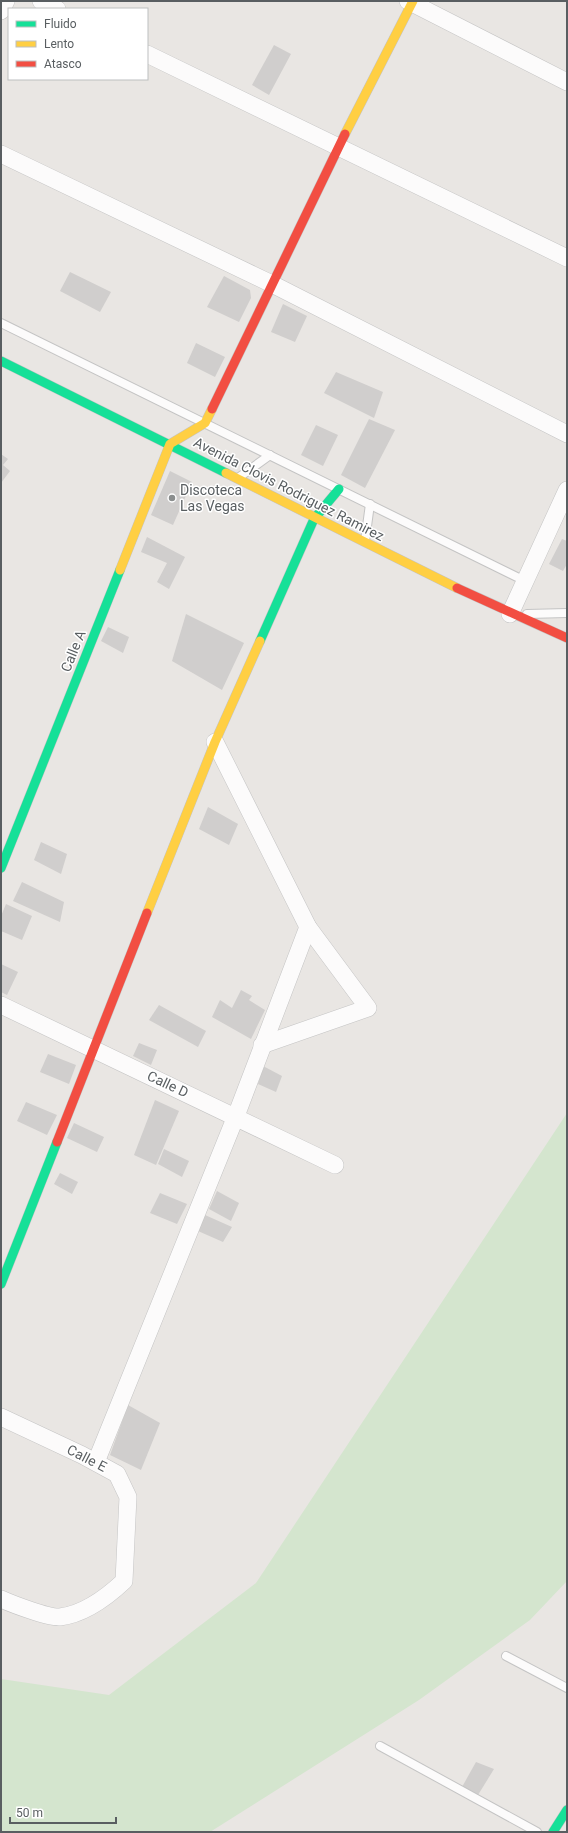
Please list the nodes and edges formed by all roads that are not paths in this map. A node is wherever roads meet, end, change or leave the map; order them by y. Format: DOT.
graph roads {
  1 [pos="6,1"];
  2 [pos="41,1"];
  3 [pos="411,2"];
  4 [pos="55,8"];
  5 [pos="1,11"];
  6 [pos="148,54"];
  7 [pos="567,82"];
  8 [pos="338,148"];
  9 [pos="1,154"];
  10 [pos="567,258"];
  11 [pos="272,284"];
  12 [pos="1,323"];
  13 [pos="1,361"];
  14 [pos="205,423"];
  15 [pos="567,434"];
  16 [pos="170,444"];
  17 [pos="270,455"];
  18 [pos="237,479"];
  19 [pos="338,489"];
  20 [pos="567,490"];
  21 [pos="370,504"];
  22 [pos="314,519"];
  23 [pos="364,543"];
  24 [pos="526,581"];
  25 [pos="567,613"];
  26 [pos="510,614"];
  27 [pos="567,638"];
  28 [pos="215,742"];
  29 [pos="1,868"];
  30 [pos="308,927"];
  31 [pos="1,1005"];
  32 [pos="262,1045"];
  33 [pos="92,1049"];
  34 [pos="236,1116"];
  35 [pos="335,1165"];
  36 [pos="1,1284"];
  37 [pos="1,1417"];
  38 [pos="96,1462"];
  39 [pos="1,1598"];
  40 [pos="506,1656"];
  41 [pos="567,1688"];
  42 [pos="380,1746"];
  43 [pos="567,1810"];
  44 [pos="537,1832"];
  45 [pos="553,1832"];
  1 -- 5 [label="street"];
  2 -- 4 [label="street"];
  3 -- 7 [label="street"];
  3 -- 8 [label="street"];
  6 -- 8 [label="street"];
  8 -- 10 [label="street"];
  8 -- 11 [label="street"];
  9 -- 11 [label="street"];
  11 -- 14 [label="street"];
  11 -- 15 [label="street"];
  12 -- 14 [label="lane"];
  13 -- 16 [label="street, Avenida Clovis Rodriguez Ramirez"];
  14 -- 16 [label="street"];
  14 -- 17 [label="lane"];
  16 -- 18 [label="street, Avenida Clovis Rodriguez Ramirez"];
  16 -- 29 [label="street, Calle A"];
  17 -- 18 [label="lane"];
  17 -- 19 [label="lane"];
  18 -- 22 [label="street, Avenida Clovis Rodriguez Ramirez"];
  19 -- 21 [label="lane"];
  19 -- 22 [label="street"];
  20 -- 24 [label="street"];
  21 -- 23 [label="lane"];
  21 -- 24 [label="lane"];
  22 -- 23 [label="street, Avenida Clovis Rodriguez Ramirez"];
  22 -- 28 [label="street"];
  23 -- 26 [label="street, Avenida Clovis Rodriguez Ramirez"];
  24 -- 26 [label="street"];
  25 -- 26 [label="lane"];
  26 -- 27 [label="street, Avenida Clovis Rodriguez Ramirez"];
  28 -- 30 [label="street"];
  28 -- 33 [label="street"];
  30 -- 32 [label="street"];
  30 -- 32 [label="street"];
  31 -- 33 [label="street, Calle D"];
  32 -- 34 [label="street"];
  33 -- 34 [label="street, Calle D"];
  33 -- 36 [label="street"];
  34 -- 35 [label="street, Calle D"];
  34 -- 38 [label="street"];
  37 -- 38 [label="street, Calle E"];
  38 -- 39 [label="street, Calle E"];
  40 -- 41 [label="lane"];
  42 -- 44 [label="lane"];
  43 -- 45 [label="street"];
}
